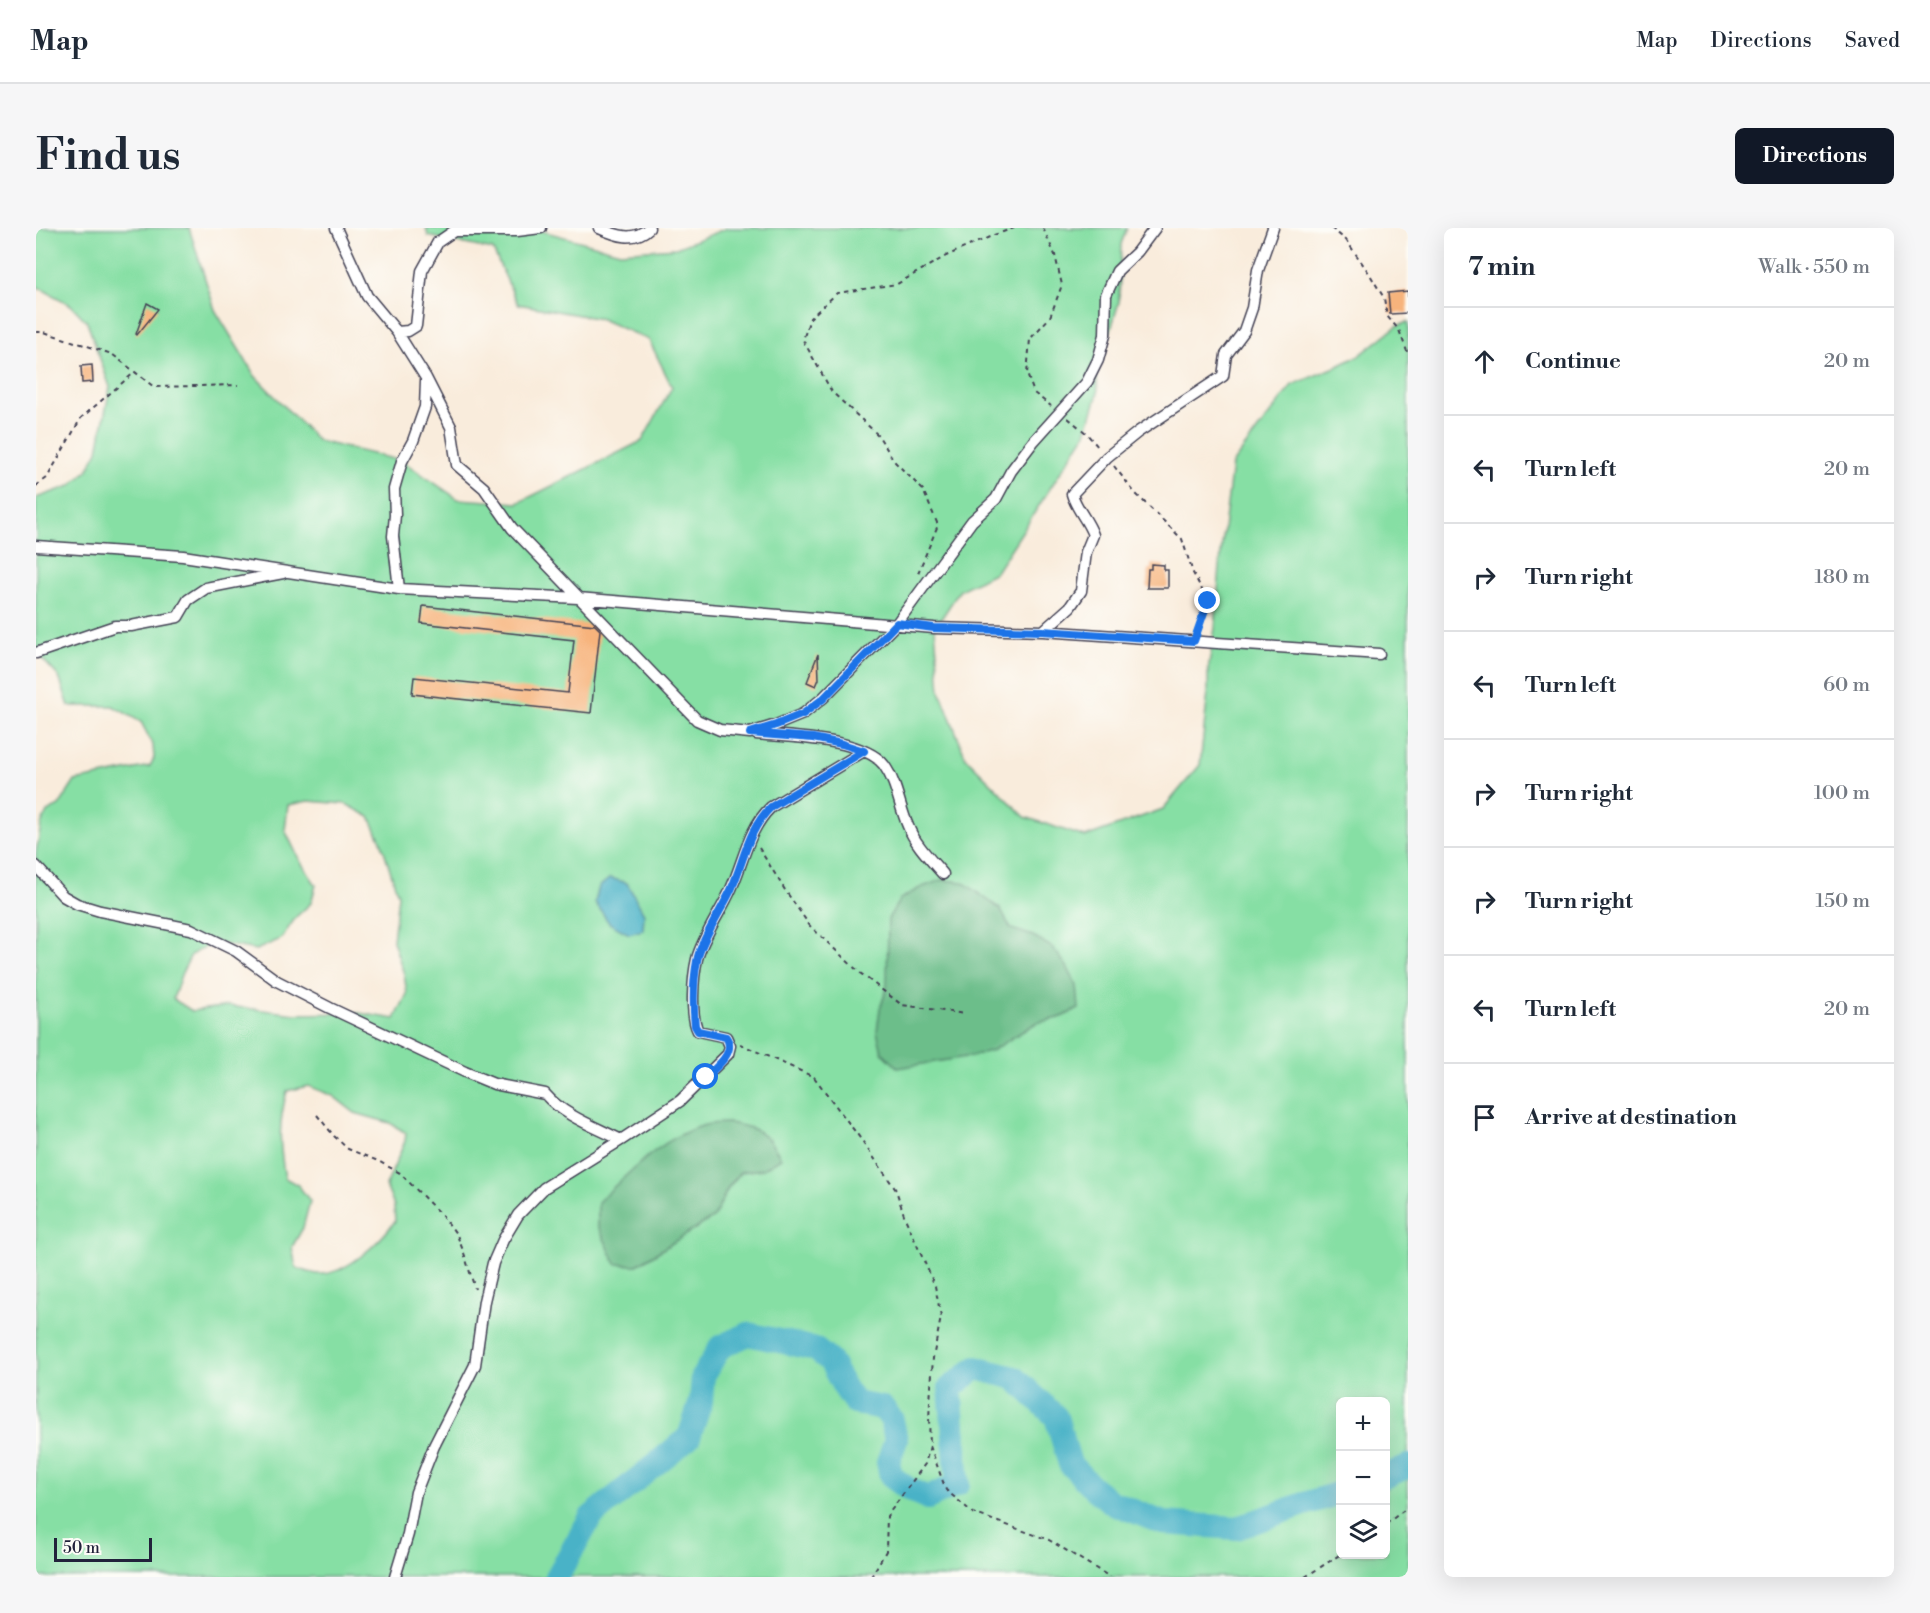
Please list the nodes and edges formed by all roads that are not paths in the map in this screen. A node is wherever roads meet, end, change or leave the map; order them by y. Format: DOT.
graph roads {
  1 [pos="336,228"];
  2 [pos="541,228"];
  3 [pos="599,228"];
  4 [pos="649,228"];
  5 [pos="1155,228"];
  6 [pos="1273,228"];
  7 [pos="397,332"];
  8 [pos="426,378"];
  9 [pos="36,546"];
  10 [pos="289,572"];
  11 [pos="399,589"];
  12 [pos="578,598"];
  13 [pos="897,623"];
  14 [pos="1042,631"];
  15 [pos="36,653"];
  16 [pos="1379,654"];
  17 [pos="750,733"];
  18 [pos="864,751"];
  19 [pos="36,866"];
  20 [pos="943,874"];
  21 [pos="621,1140"];
  22 [pos="395,1577"];
  1 -- 7 [label="street"];
  2 -- 7 [label="street"];
  3 -- 4 [label="street"];
  5 -- 13 [label="street"];
  6 -- 14 [label="street"];
  7 -- 8 [label="street"];
  8 -- 11 [label="street"];
  8 -- 12 [label="street"];
  9 -- 10 [label="street"];
  10 -- 11 [label="street"];
  10 -- 15 [label="street"];
  11 -- 12 [label="street"];
  12 -- 13 [label="street"];
  12 -- 17 [label="street"];
  13 -- 14 [label="street"];
  13 -- 17 [label="street"];
  14 -- 16 [label="street"];
  17 -- 18 [label="street"];
  18 -- 20 [label="street"];
  18 -- 21 [label="street"];
  19 -- 21 [label="street"];
  21 -- 22 [label="street"];
}
